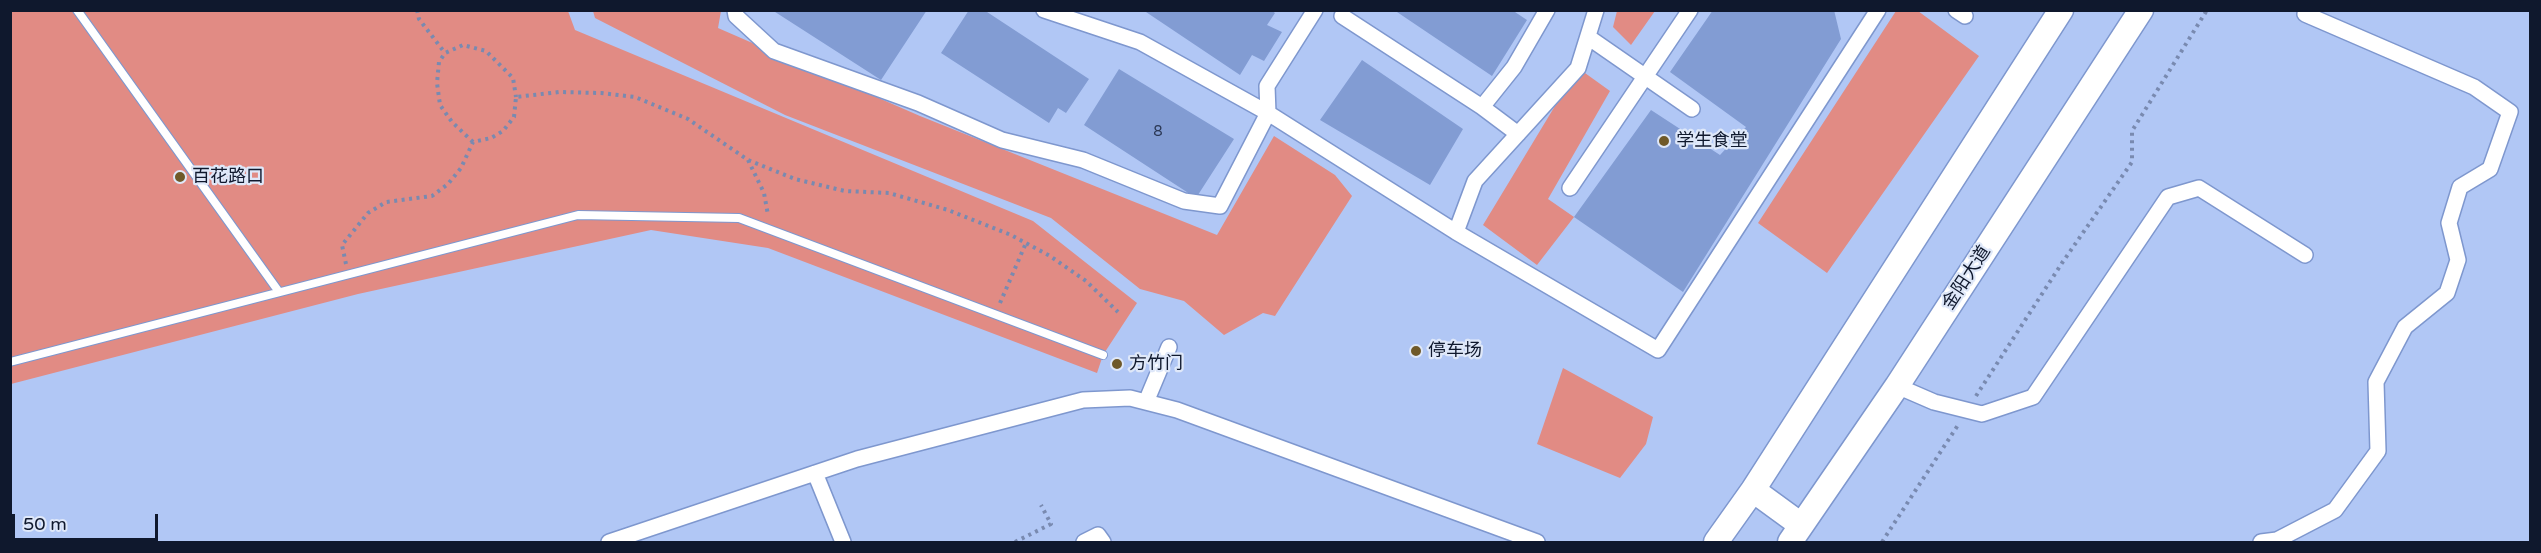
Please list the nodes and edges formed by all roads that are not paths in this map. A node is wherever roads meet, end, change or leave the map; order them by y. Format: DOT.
graph roads {
  1 [pos="77,10"];
  2 [pos="735,10"];
  3 [pos="1044,10"];
  4 [pos="1315,10"];
  5 [pos="1547,10"];
  6 [pos="1596,10"];
  7 [pos="1690,10"];
  8 [pos="1878,10"];
  9 [pos="2061,10"];
  10 [pos="2141,10"];
  11 [pos="1339,12"];
  12 [pos="2302,12"];
  13 [pos="1588,37"];
  14 [pos="1482,107"];
  15 [pos="1692,109"];
  16 [pos="1268,113"];
  17 [pos="1518,134"];
  18 [pos="1570,188"];
  19 [pos="1456,232"];
  20 [pos="2305,255"];
  21 [pos="279,292"];
  22 [pos="1169,347"];
  23 [pos="1103,356"];
  24 [pos="10,362"];
  25 [pos="1897,386"];
  26 [pos="1146,402"];
  27 [pos="815,473"];
  28 [pos="1754,490"];
  29 [pos="1796,534"];
  30 [pos="609,543"];
  31 [pos="843,543"];
  32 [pos="1084,543"];
  33 [pos="1103,543"];
  34 [pos="1537,543"];
  35 [pos="1716,543"];
  36 [pos="2260,543"];
  1 -- 21 [label="lane"];
  2 -- 16 [label="street"];
  3 -- 16 [label="street"];
  4 -- 16 [label="street"];
  5 -- 14 [label="street"];
  6 -- 13 [label="street"];
  7 -- 18 [label="street"];
  8 -- 19 [label="street"];
  9 -- 28 [label="main road"];
  10 -- 25 [label="main road, 金阳大道"];
  11 -- 14 [label="street"];
  12 -- 36 [label="street"];
  13 -- 15 [label="street"];
  13 -- 17 [label="street"];
  14 -- 17 [label="street"];
  16 -- 19 [label="street"];
  17 -- 19 [label="street"];
  20 -- 25 [label="street"];
  21 -- 23 [label="lane"];
  21 -- 24 [label="lane"];
  22 -- 26 [label="street"];
  25 -- 29 [label="main road, 金阳大道"];
  26 -- 27 [label="street"];
  26 -- 34 [label="street"];
  27 -- 30 [label="street"];
  27 -- 31 [label="street"];
  28 -- 29 [label="main road"];
  28 -- 35 [label="main road"];
  32 -- 33 [label="street"];
}
